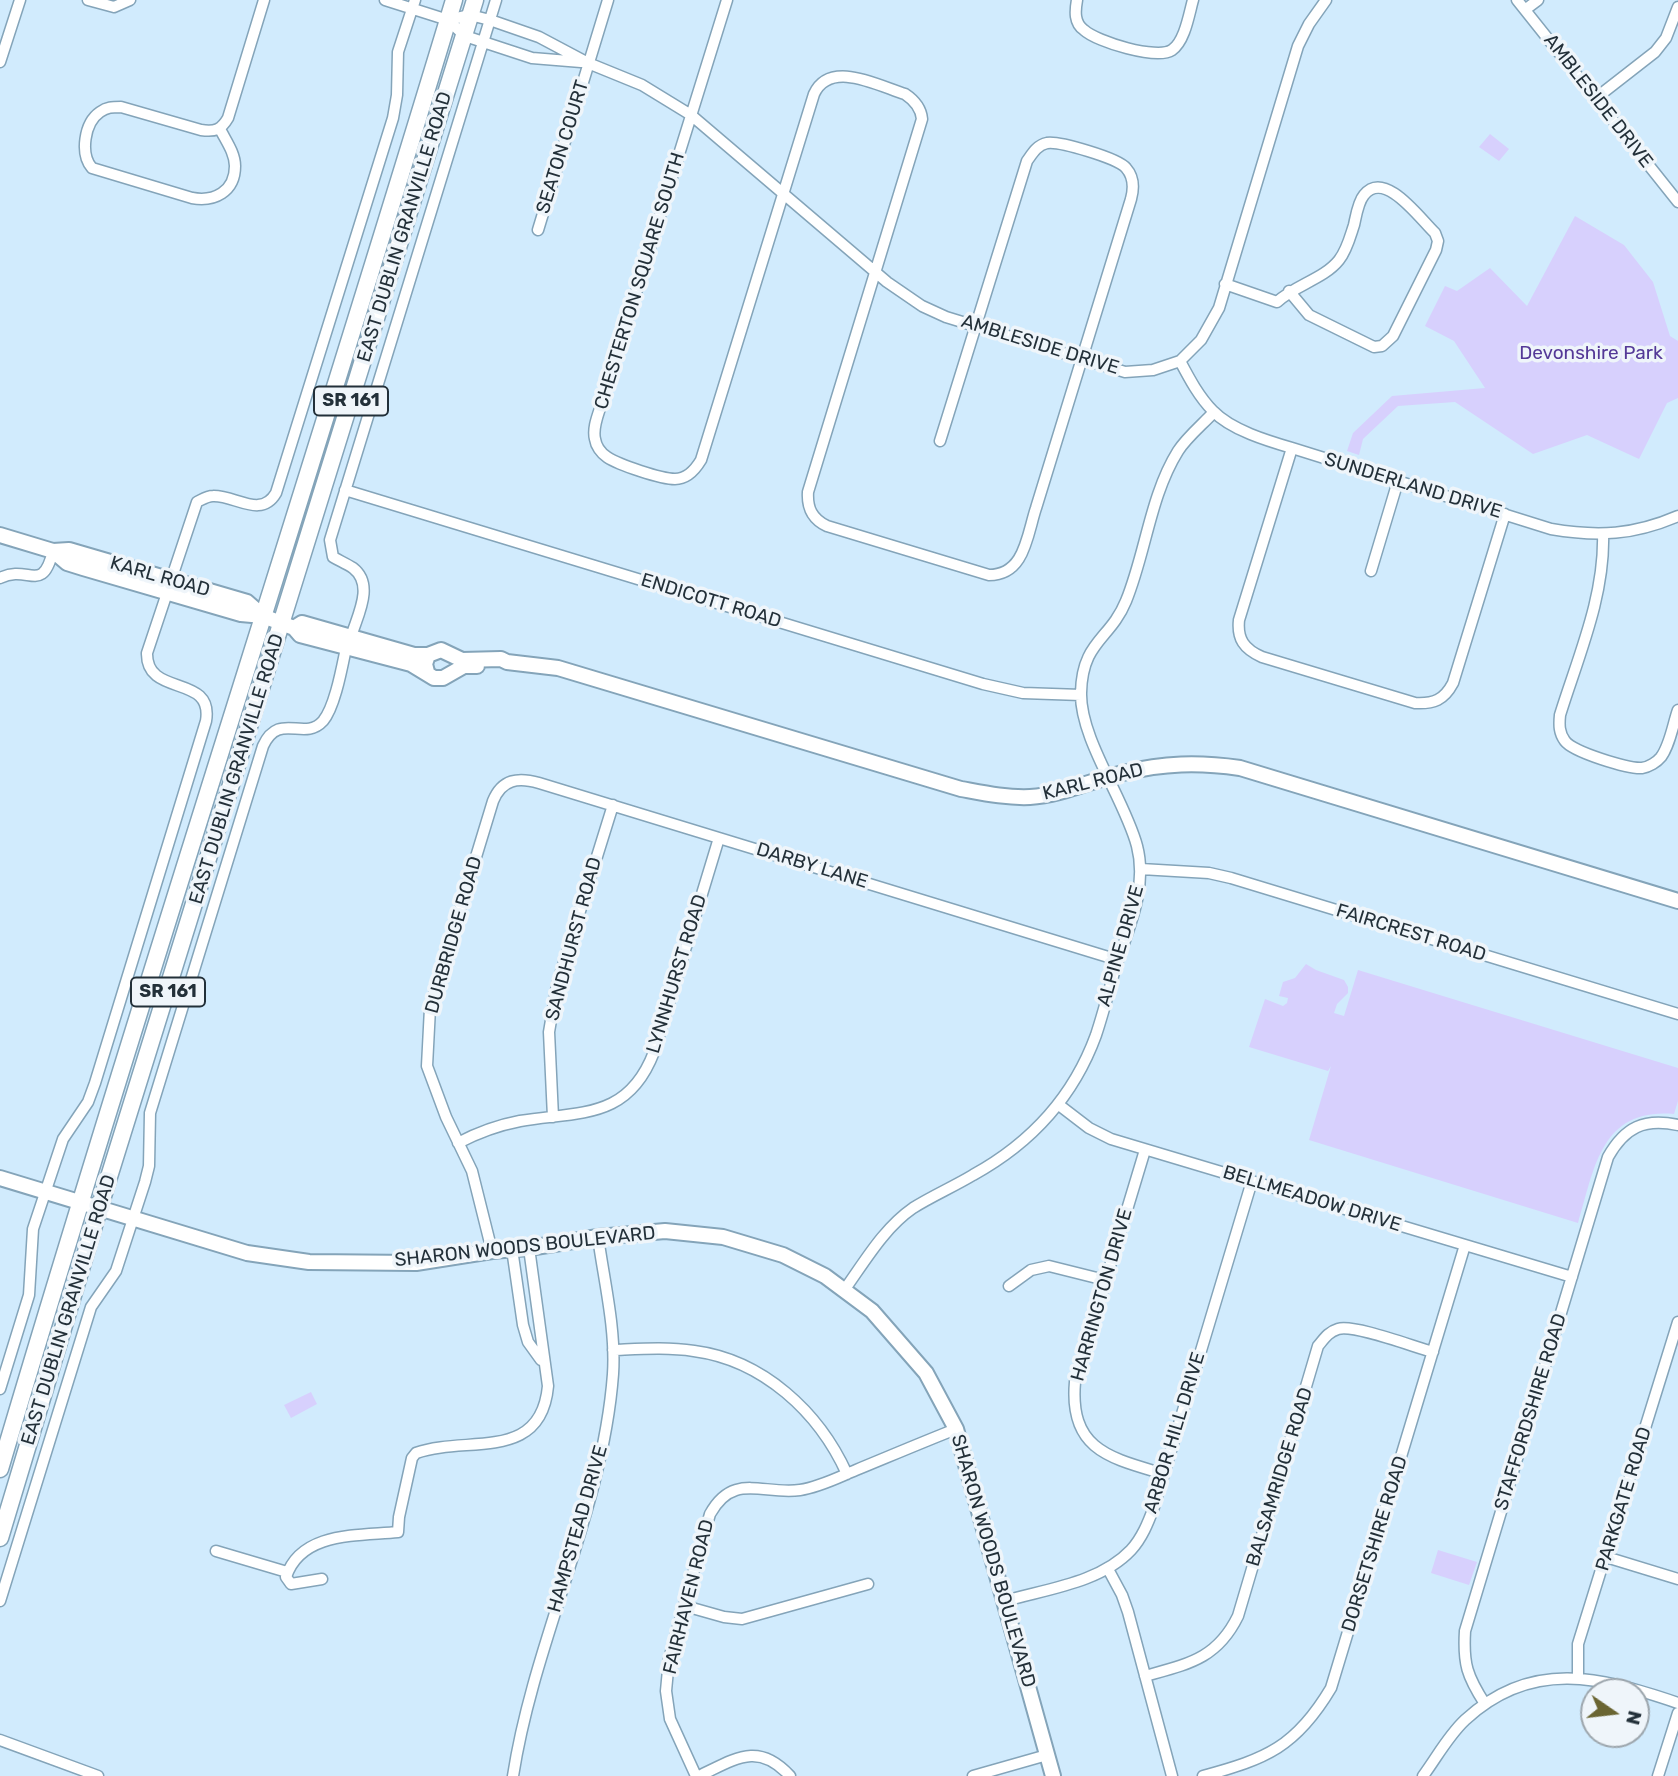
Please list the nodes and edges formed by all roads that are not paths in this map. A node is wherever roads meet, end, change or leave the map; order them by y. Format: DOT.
graph roads {
  1 [pos="20,0"];
  2 [pos="88,0"];
  3 [pos="130,0"];
  4 [pos="264,0"];
  5 [pos="385,0"];
  6 [pos="454,0"];
  7 [pos="496,0"];
  8 [pos="608,0"];
  9 [pos="727,0"];
  10 [pos="1077,0"];
  11 [pos="1193,0"];
  12 [pos="1326,0"];
  13 [pos="1517,0"];
  14 [pos="1538,0"];
  15 [pos="414,5"];
  16 [pos="1678,7"];
  17 [pos="473,8"];
  18 [pos="1526,9"];
  19 [pos="448,20"];
  20 [pos="490,20"];
  21 [pos="465,36"];
  22 [pos="484,42"];
  23 [pos="0,62"];
  24 [pos="588,63"];
  25 [pos="1596,98"];
  26 [pos="691,115"];
  27 [pos="220,129"];
  28 [pos="783,193"];
  29 [pos="1678,202"];
  30 [pos="538,230"];
  31 [pos="876,272"];
  32 [pos="1225,284"];
  33 [pos="1289,291"];
  34 [pos="975,327"];
  35 [pos="1082,360"];
  36 [pos="1180,361"];
  37 [pos="1214,412"];
  38 [pos="940,441"];
  39 [pos="1292,448"];
  40 [pos="1398,481"];
  41 [pos="345,490"];
  42 [pos="1505,514"];
  43 [pos="1678,516"];
  44 [pos="1603,534"];
  45 [pos="0,535"];
  46 [pos="53,551"];
  47 [pos="1371,572"];
  48 [pos="0,578"];
  49 [pos="169,586"];
  50 [pos="263,616"];
  51 [pos="288,626"];
  52 [pos="349,643"];
  53 [pos="428,655"];
  54 [pos="451,656"];
  55 [pos="507,662"];
  56 [pos="451,672"];
  57 [pos="427,673"];
  58 [pos="1081,695"];
  59 [pos="1678,710"];
  60 [pos="1109,777"];
  61 [pos="506,783"];
  62 [pos="613,805"];
  63 [pos="719,838"];
  64 [pos="1141,869"];
  65 [pos="1678,901"];
  66 [pos="1118,960"];
  67 [pos="1678,1014"];
  68 [pos="1059,1105"];
  69 [pos="553,1116"];
  70 [pos="1678,1125"];
  71 [pos="458,1143"];
  72 [pos="1145,1150"];
  73 [pos="0,1178"];
  74 [pos="1252,1181"];
  75 [pos="45,1192"];
  76 [pos="79,1203"];
  77 [pos="99,1209"];
  78 [pos="133,1218"];
  79 [pos="598,1237"];
  80 [pos="1465,1245"];
  81 [pos="529,1248"];
  82 [pos="512,1249"];
  83 [pos="492,1251"];
  84 [pos="1572,1277"];
  85 [pos="1105,1280"];
  86 [pos="1009,1286"];
  87 [pos="845,1289"];
  88 [pos="1678,1322"];
  89 [pos="613,1350"];
  90 [pos="1433,1352"];
  91 [pos="544,1363"];
  92 [pos="0,1389"];
  93 [pos="37,1416"];
  94 [pos="956,1429"];
  95 [pos="0,1469"];
  96 [pos="847,1474"];
  97 [pos="1164,1474"];
  98 [pos="0,1538"];
  99 [pos="216,1550"];
  100 [pos="1606,1557"];
  101 [pos="1108,1569"];
  102 [pos="287,1572"];
  103 [pos="322,1579"];
  104 [pos="1678,1579"];
  105 [pos="868,1584"];
  106 [pos="0,1601"];
  107 [pos="1005,1601"];
  108 [pos="684,1606"];
  109 [pos="1145,1676"];
  110 [pos="1578,1677"];
  111 [pos="1678,1703"];
  112 [pos="1485,1704"];
  113 [pos="1678,1713"];
  114 [pos="0,1740"];
  115 [pos="1047,1755"];
  116 [pos="98,1776"];
  117 [pos="513,1776"];
  118 [pos="697,1776"];
  119 [pos="790,1776"];
  120 [pos="973,1776"];
  121 [pos="1053,1776"];
  122 [pos="1172,1776"];
  123 [pos="1203,1776"];
  124 [pos="1423,1776"];
  125 [pos="1658,1776"];
  1 -- 23 [label="street"];
  2 -- 3 [label="street"];
  4 -- 27 [label="street"];
  5 -- 15 [label="street"];
  6 -- 19 [label="main road, EAST DUBLIN GRANVILLE ROAD / SR 161"];
  7 -- 20 [label="street, EAST DUBLIN GRANVILLE ROAD"];
  8 -- 24 [label="street, SEATON COURT"];
  9 -- 26 [label="street, CHESTERTON SQUARE SOUTH"];
  10 -- 11 [label="street"];
  12 -- 32 [label="street"];
  13 -- 18 [label="street, AMBLESIDE DRIVE"];
  14 -- 18 [label="street"];
  15 -- 19 [label="street"];
  15 -- 49 [label="street"];
  16 -- 25 [label="street"];
  17 -- 19 [label="street, AMBLESIDE DRIVE"];
  17 -- 20 [label="street, AMBLESIDE DRIVE"];
  17 -- 21 [label="main road, EAST DUBLIN GRANVILLE ROAD / SR 161"];
  18 -- 25 [label="street, AMBLESIDE DRIVE"];
  19 -- 21 [label="street, AMBLESIDE DRIVE"];
  19 -- 50 [label="main road, EAST DUBLIN GRANVILLE ROAD / SR 161"];
  20 -- 22 [label="street, EAST DUBLIN GRANVILLE ROAD"];
  20 -- 24 [label="street, AMBLESIDE DRIVE"];
  21 -- 22 [label="street, AMBLESIDE DRIVE"];
  21 -- 51 [label="main road, EAST DUBLIN GRANVILLE ROAD / SR 161"];
  22 -- 24 [label="street, AMBLESIDE DRIVE"];
  22 -- 41 [label="street, EAST DUBLIN GRANVILLE ROAD"];
  24 -- 26 [label="street, AMBLESIDE DRIVE"];
  24 -- 30 [label="street, SEATON COURT"];
  25 -- 29 [label="street, AMBLESIDE DRIVE"];
  26 -- 28 [label="street, AMBLESIDE DRIVE"];
  26 -- 28 [label="street, CHESTERTON SQUARE SOUTH"];
  27 -- 27 [label="street"];
  28 -- 31 [label="street, AMBLESIDE DRIVE"];
  28 -- 31 [label="street"];
  31 -- 34 [label="street, AMBLESIDE DRIVE"];
  31 -- 35 [label="street"];
  32 -- 33 [label="street"];
  32 -- 36 [label="street"];
  33 -- 33 [label="street"];
  34 -- 35 [label="street, AMBLESIDE DRIVE"];
  34 -- 35 [label="street"];
  34 -- 38 [label="street"];
  35 -- 36 [label="street, AMBLESIDE DRIVE"];
  36 -- 37 [label="street, SUNDERLAND DRIVE"];
  37 -- 39 [label="street, SUNDERLAND DRIVE"];
  37 -- 58 [label="street, ALPINE DRIVE"];
  39 -- 40 [label="street, SUNDERLAND DRIVE"];
  39 -- 42 [label="street"];
  40 -- 42 [label="street, SUNDERLAND DRIVE"];
  40 -- 47 [label="street"];
  41 -- 52 [label="street, EAST DUBLIN GRANVILLE ROAD"];
  41 -- 58 [label="street, ENDICOTT ROAD"];
  42 -- 44 [label="street, SUNDERLAND DRIVE"];
  43 -- 44 [label="street, SUNDERLAND DRIVE"];
  44 -- 59 [label="street"];
  45 -- 46 [label="street, KARL ROAD"];
  46 -- 48 [label="street"];
  46 -- 49 [label="street, KARL ROAD"];
  49 -- 50 [label="street, KARL ROAD"];
  49 -- 75 [label="street"];
  50 -- 51 [label="street, KARL ROAD"];
  50 -- 76 [label="main road, EAST DUBLIN GRANVILLE ROAD / SR 161"];
  51 -- 52 [label="street, KARL ROAD"];
  51 -- 77 [label="main road, EAST DUBLIN GRANVILLE ROAD / SR 161"];
  52 -- 53 [label="street, KARL ROAD"];
  52 -- 57 [label="street, KARL ROAD"];
  52 -- 78 [label="street, EAST DUBLIN GRANVILLE ROAD"];
  53 -- 54 [label="street"];
  53 -- 57 [label="street"];
  54 -- 55 [label="street, KARL ROAD"];
  54 -- 56 [label="street"];
  55 -- 56 [label="street, KARL ROAD"];
  55 -- 60 [label="street, KARL ROAD"];
  56 -- 57 [label="street"];
  58 -- 60 [label="street, ALPINE DRIVE"];
  60 -- 64 [label="street, ALPINE DRIVE"];
  60 -- 65 [label="street, KARL ROAD"];
  61 -- 62 [label="street, DARBY LANE"];
  61 -- 71 [label="street, DURBRIDGE ROAD"];
  62 -- 63 [label="street, DARBY LANE"];
  62 -- 69 [label="street, SANDHURST ROAD"];
  63 -- 66 [label="street, DARBY LANE"];
  63 -- 69 [label="street, LYNNHURST ROAD"];
  64 -- 66 [label="street, ALPINE DRIVE"];
  64 -- 67 [label="street, FAIRCREST ROAD"];
  66 -- 68 [label="street, ALPINE DRIVE"];
  68 -- 72 [label="street, BELLMEADOW DRIVE"];
  68 -- 87 [label="street, ALPINE DRIVE"];
  69 -- 71 [label="street, LYNNHURST ROAD"];
  70 -- 84 [label="street, STAFFORDSHIRE ROAD"];
  71 -- 83 [label="street, DURBRIDGE ROAD"];
  72 -- 74 [label="street, BELLMEADOW DRIVE"];
  72 -- 85 [label="street, HARRINGTON DRIVE"];
  73 -- 75 [label="street, SHARON WOODS BOULEVARD"];
  74 -- 80 [label="street, BELLMEADOW DRIVE"];
  74 -- 97 [label="street, ARBOR HILL DRIVE"];
  75 -- 76 [label="street, SHARON WOODS BOULEVARD"];
  75 -- 92 [label="street"];
  76 -- 77 [label="street, SHARON WOODS BOULEVARD"];
  76 -- 93 [label="main road"];
  76 -- 95 [label="main road, EAST DUBLIN GRANVILLE ROAD / SR 161"];
  77 -- 78 [label="street, SHARON WOODS BOULEVARD"];
  77 -- 93 [label="main road, EAST DUBLIN GRANVILLE ROAD / SR 161"];
  78 -- 83 [label="street, SHARON WOODS BOULEVARD"];
  78 -- 106 [label="street, EAST DUBLIN GRANVILLE ROAD"];
  79 -- 81 [label="street, SHARON WOODS BOULEVARD"];
  79 -- 87 [label="street, SHARON WOODS BOULEVARD"];
  79 -- 89 [label="street, HAMPSTEAD DRIVE"];
  80 -- 84 [label="street, BELLMEADOW DRIVE"];
  80 -- 90 [label="street, DORSETSHIRE ROAD"];
  81 -- 82 [label="street, SHARON WOODS BOULEVARD"];
  81 -- 91 [label="street"];
  82 -- 83 [label="street, SHARON WOODS BOULEVARD"];
  82 -- 91 [label="street"];
  84 -- 112 [label="street, STAFFORDSHIRE ROAD"];
  85 -- 86 [label="street"];
  85 -- 97 [label="street, HARRINGTON DRIVE"];
  87 -- 94 [label="street, SHARON WOODS BOULEVARD"];
  88 -- 100 [label="street, PARKGATE ROAD"];
  89 -- 96 [label="street"];
  89 -- 117 [label="street, HAMPSTEAD DRIVE"];
  90 -- 109 [label="street, BALSAMRIDGE ROAD"];
  90 -- 123 [label="street, DORSETSHIRE ROAD"];
  91 -- 102 [label="street"];
  93 -- 98 [label="main road, EAST DUBLIN GRANVILLE ROAD / SR 161"];
  94 -- 96 [label="street, FAIRHAVEN ROAD"];
  94 -- 107 [label="street, SHARON WOODS BOULEVARD"];
  96 -- 108 [label="street, FAIRHAVEN ROAD"];
  97 -- 101 [label="street, ARBOR HILL DRIVE"];
  99 -- 102 [label="street"];
  100 -- 104 [label="street"];
  100 -- 110 [label="street, PARKGATE ROAD"];
  101 -- 107 [label="street, ARBOR HILL DRIVE"];
  101 -- 109 [label="street"];
  102 -- 103 [label="street"];
  105 -- 108 [label="street"];
  107 -- 115 [label="street, SHARON WOODS BOULEVARD"];
  108 -- 118 [label="street, FAIRHAVEN ROAD"];
  109 -- 122 [label="street"];
  110 -- 111 [label="street"];
  110 -- 112 [label="street"];
  112 -- 124 [label="street"];
  113 -- 125 [label="street"];
  114 -- 116 [label="street"];
  115 -- 120 [label="street"];
  115 -- 121 [label="street, SHARON WOODS BOULEVARD"];
  118 -- 119 [label="street"];
}
